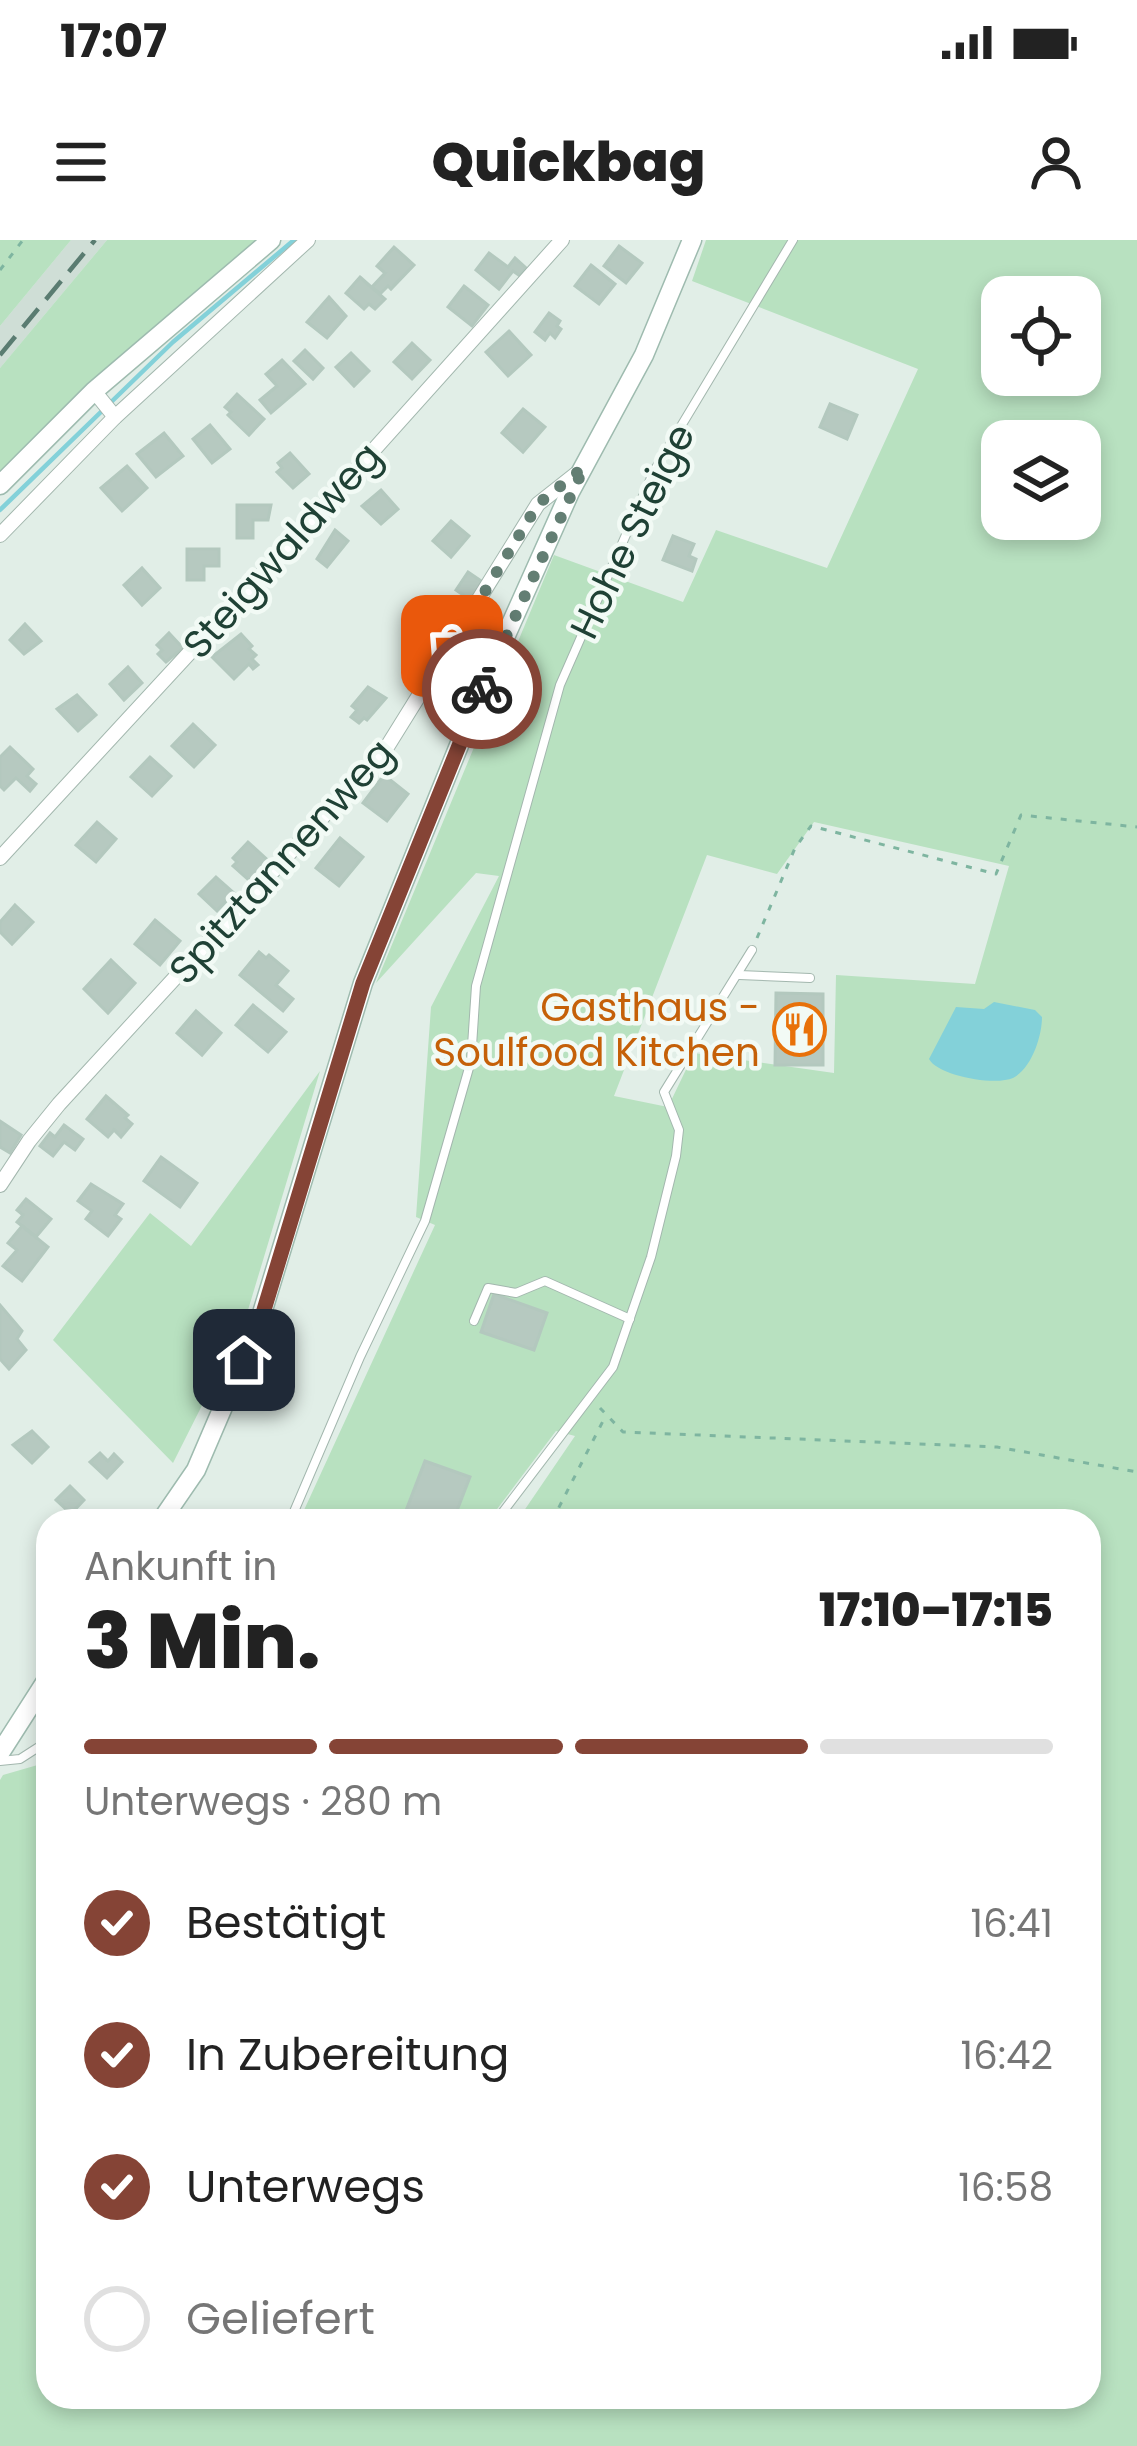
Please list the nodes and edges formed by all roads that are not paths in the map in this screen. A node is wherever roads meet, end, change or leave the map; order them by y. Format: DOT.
graph roads {
  1 [pos="272,240"];
  2 [pos="308,240"];
  3 [pos="562,240"];
  4 [pos="692,240"];
  5 [pos="793,240"];
  6 [pos="97,394"];
  7 [pos="113,415"];
  8 [pos="584,467"];
  9 [pos="0,485"];
  10 [pos="0,535"];
  11 [pos="0,858"];
  12 [pos="752,950"];
  13 [pos="739,975"];
  14 [pos="810,978"];
  15 [pos="0,1185"];
  16 [pos="630,1319"];
  17 [pos="474,1321"];
  18 [pos="169,1509"];
  19 [pos="295,1509"];
  20 [pos="505,1509"];
  21 [pos="36,1698"];
  22 [pos="36,1749"];
  23 [pos="0,1757"];
  1 -- 6 [label="main road"];
  2 -- 7 [label="street"];
  3 -- 11 [label="street, Steigwaldweg"];
  4 -- 8 [label="main road"];
  5 -- 19 [label="lane, Hohe Steige"];
  6 -- 7 [label="street"];
  6 -- 9 [label="main road"];
  7 -- 10 [label="street"];
  8 -- 15 [label="street, Spitztannenweg"];
  8 -- 18 [label="main road"];
  12 -- 13 [label="lane"];
  13 -- 14 [label="lane"];
  13 -- 16 [label="lane"];
  16 -- 17 [label="lane"];
  16 -- 20 [label="lane"];
  21 -- 23 [label="main road"];
  22 -- 23 [label="lane"];
}
